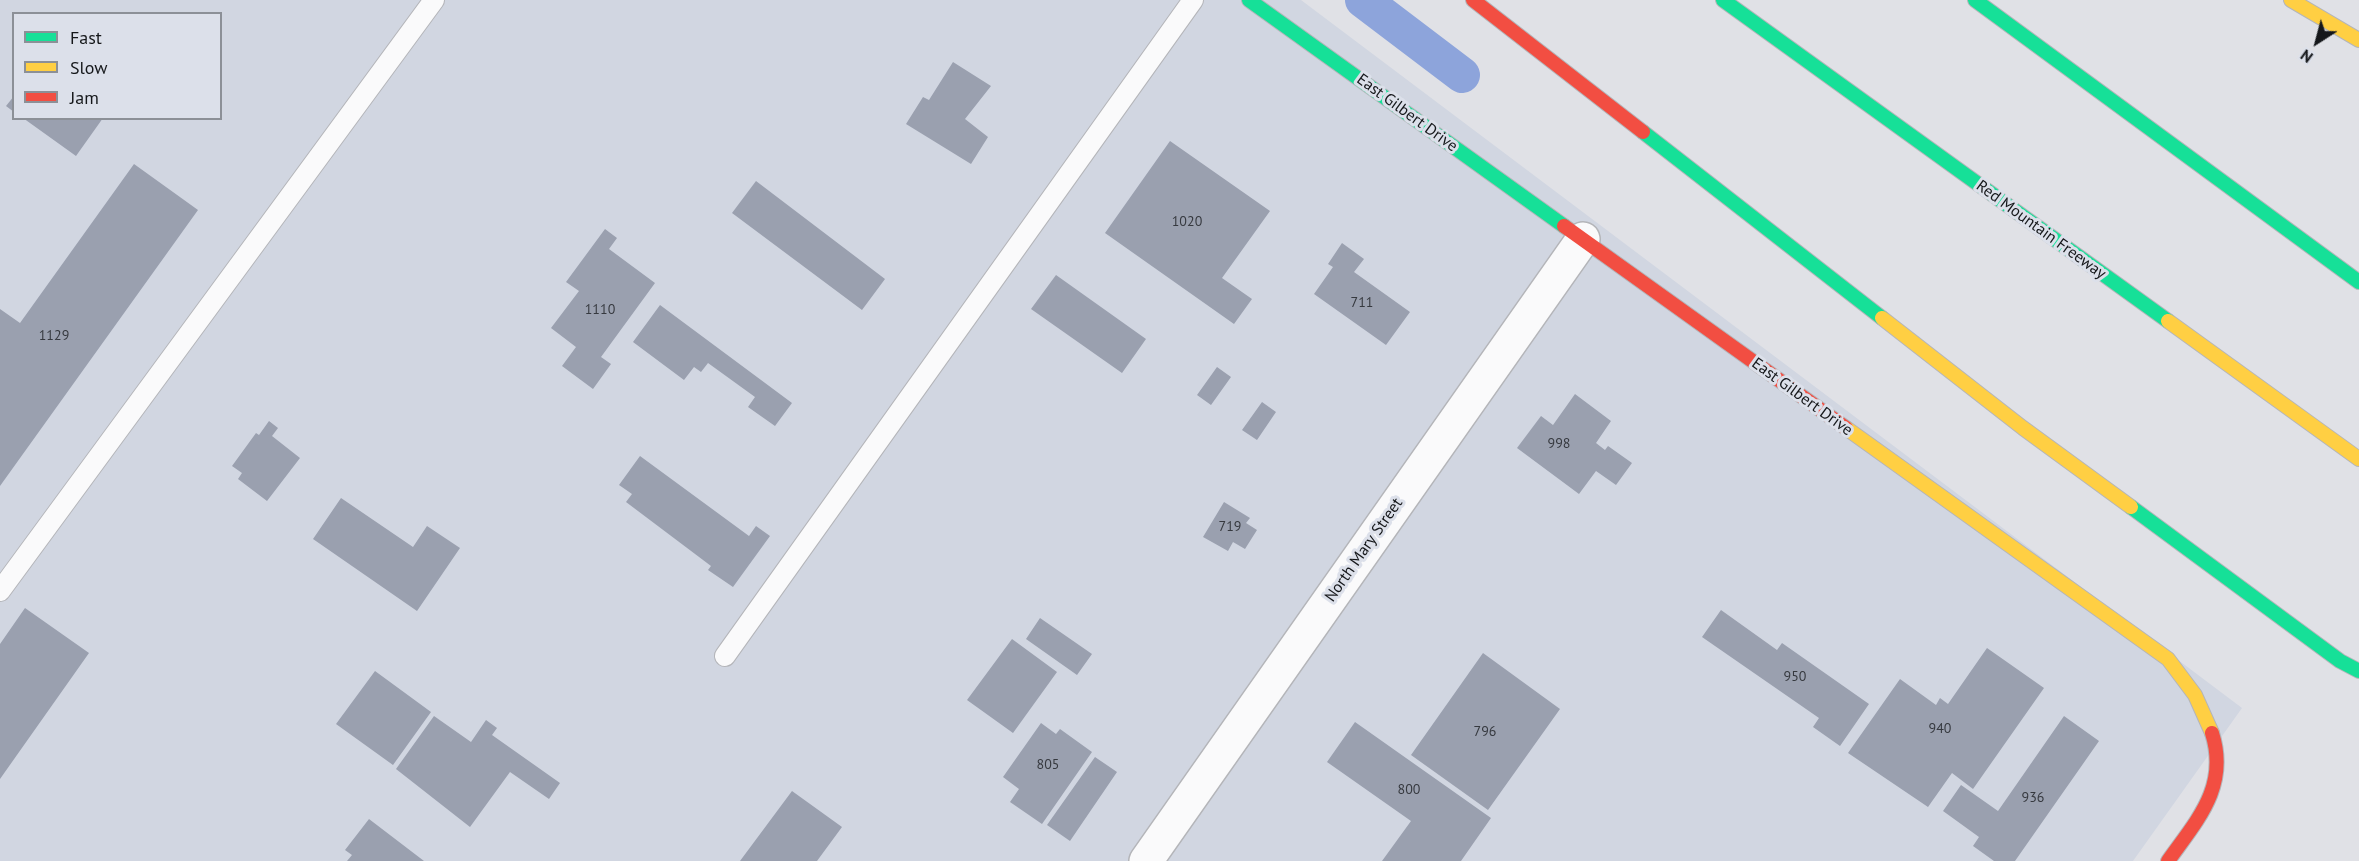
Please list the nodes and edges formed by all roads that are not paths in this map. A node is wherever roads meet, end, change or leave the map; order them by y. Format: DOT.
graph roads {
  1 [pos="434,0"];
  2 [pos="1193,0"];
  3 [pos="1250,0"];
  4 [pos="1473,0"];
  5 [pos="1723,0"];
  6 [pos="1975,0"];
  7 [pos="2291,0"];
  8 [pos="2359,40"];
  9 [pos="1583,239"];
  10 [pos="2359,282"];
  11 [pos="2359,459"];
  12 [pos="0,591"];
  13 [pos="725,656"];
  14 [pos="2340,661"];
  15 [pos="2359,671"];
  16 [pos="2359,681"];
  17 [pos="1146,861"];
  18 [pos="2168,861"];
  1 -- 12 [label="lane"];
  2 -- 13 [label="lane"];
  3 -- 9 [label="main road, East Gilbert Drive"];
  4 -- 14 [label="main road"];
  5 -- 11 [label="main road, Red Mountain Freeway"];
  6 -- 10 [label="main road"];
  7 -- 8 [label="main road"];
  9 -- 17 [label="street, North Mary Street"];
  9 -- 18 [label="main road, East Gilbert Drive"];
  14 -- 15 [label="main road"];
  14 -- 16 [label="main road"];
}
